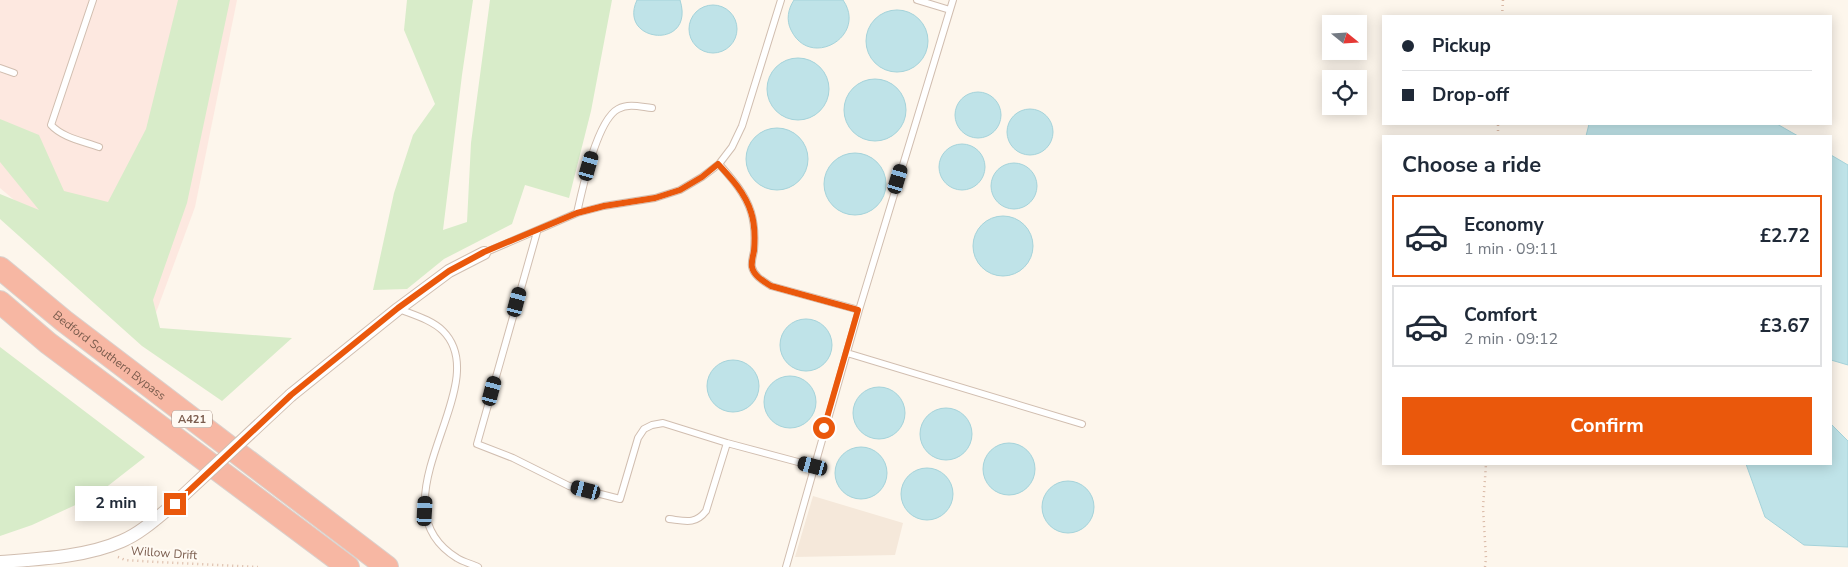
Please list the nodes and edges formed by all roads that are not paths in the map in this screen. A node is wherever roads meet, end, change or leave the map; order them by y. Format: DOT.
graph roads {
  1 [pos="93,0"];
  2 [pos="781,0"];
  3 [pos="917,0"];
  4 [pos="953,0"];
  5 [pos="950,10"];
  6 [pos="0,68"];
  7 [pos="14,73"];
  8 [pos="652,108"];
  9 [pos="99,147"];
  10 [pos="718,164"];
  11 [pos="577,213"];
  12 [pos="537,232"];
  13 [pos="484,252"];
  14 [pos="0,268"];
  15 [pos="0,302"];
  16 [pos="398,308"];
  17 [pos="858,310"];
  18 [pos="847,353"];
  19 [pos="1082,424"];
  20 [pos="727,443"];
  21 [pos="813,466"];
  22 [pos="669,519"];
  23 [pos="0,562"];
  24 [pos="348,567"];
  25 [pos="387,567"];
  26 [pos="478,567"];
  27 [pos="786,567"];
  1 -- 9 [label="lane"];
  2 -- 10 [label="lane"];
  3 -- 5 [label="lane"];
  4 -- 5 [label="lane"];
  5 -- 17 [label="lane"];
  6 -- 7 [label="lane"];
  8 -- 11 [label="lane"];
  10 -- 11 [label="lane"];
  10 -- 17 [label="lane"];
  11 -- 12 [label="lane"];
  12 -- 13 [label="lane"];
  12 -- 20 [label="lane"];
  13 -- 16 [label="street"];
  14 -- 25 [label="highway, Bedford Southern Bypass / A421"];
  15 -- 24 [label="highway, Bedford Southern Bypass / A421"];
  16 -- 23 [label="street, bridge"];
  16 -- 26 [label="lane"];
  17 -- 18 [label="lane"];
  18 -- 19 [label="lane"];
  18 -- 21 [label="lane"];
  20 -- 21 [label="lane"];
  20 -- 22 [label="lane"];
  21 -- 27 [label="lane"];
}
